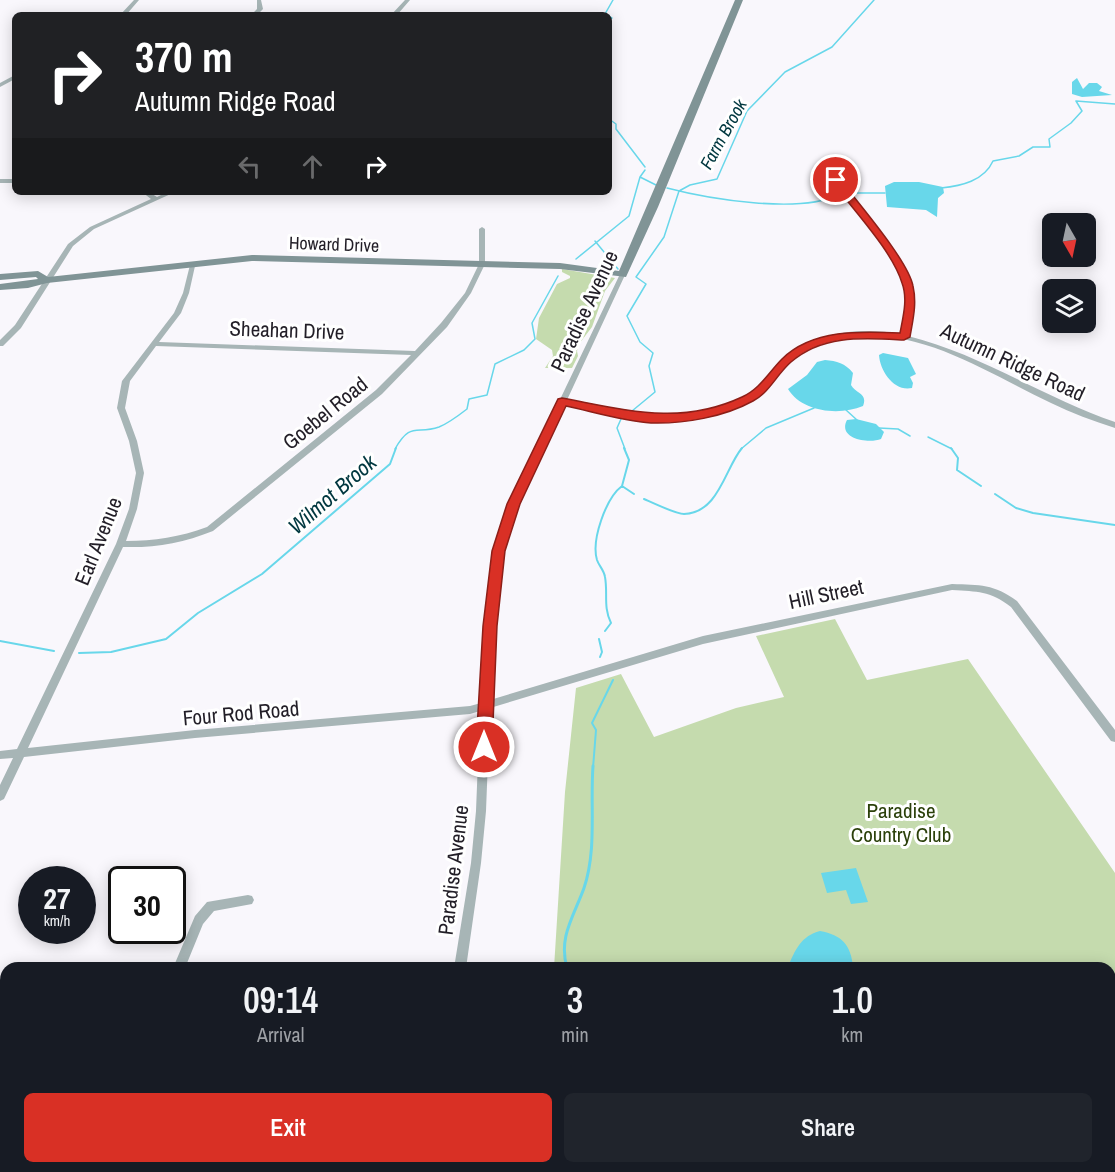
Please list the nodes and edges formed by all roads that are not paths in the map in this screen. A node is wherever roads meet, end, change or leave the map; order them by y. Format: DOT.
graph roads {
  1 [pos="137,0"];
  2 [pos="408,0"];
  3 [pos="739,0"];
  4 [pos="126,12"];
  5 [pos="397,12"];
  6 [pos="836,180"];
  7 [pos="150,195"];
  8 [pos="165,195"];
  9 [pos="156,199"];
  10 [pos="482,229"];
  11 [pos="482,264"];
  12 [pos="192,266"];
  13 [pos="622,275"];
  14 [pos="0,277"];
  15 [pos="46,280"];
  16 [pos="0,287"];
  17 [pos="904,337"];
  18 [pos="0,344"];
  19 [pos="155,344"];
  20 [pos="418,353"];
  21 [pos="562,402"];
  22 [pos="1115,425"];
  23 [pos="120,544"];
  24 [pos="485,706"];
  25 [pos="1115,738"];
  26 [pos="20,753"];
  27 [pos="0,755"];
  28 [pos="0,796"];
  29 [pos="248,900"];
  30 [pos="182,962"];
  31 [pos="461,962"];
  1 -- 4 [label="street"];
  2 -- 5 [label="street"];
  3 -- 13 [label="street, Paradise Avenue"];
  6 -- 17 [label="street"];
  7 -- 9 [label="street"];
  8 -- 9 [label="street"];
  9 -- 15 [label="street"];
  10 -- 11 [label="street, Goebel Road"];
  11 -- 12 [label="street, Howard Drive"];
  11 -- 13 [label="street, Howard Drive"];
  11 -- 20 [label="street, Goebel Road"];
  12 -- 15 [label="street, Howard Drive"];
  12 -- 19 [label="street, Earl Avenue"];
  13 -- 21 [label="street, Paradise Avenue"];
  14 -- 15 [label="street, Howard Drive"];
  15 -- 16 [label="street, Howard Drive"];
  15 -- 18 [label="street"];
  17 -- 21 [label="street, Autumn Ridge Road"];
  17 -- 22 [label="street, Autumn Ridge Road"];
  19 -- 20 [label="street, Sheahan Drive"];
  19 -- 23 [label="street, Earl Avenue"];
  20 -- 23 [label="street, Goebel Road"];
  21 -- 24 [label="street, Paradise Avenue"];
  23 -- 26 [label="street, Earl Avenue"];
  24 -- 25 [label="street, Hill Street"];
  24 -- 26 [label="street, Four Rod Road"];
  24 -- 31 [label="street, Paradise Avenue"];
  26 -- 27 [label="street, Four Rod Road"];
  26 -- 28 [label="street, Earl Avenue"];
  29 -- 30 [label="street"];
}
